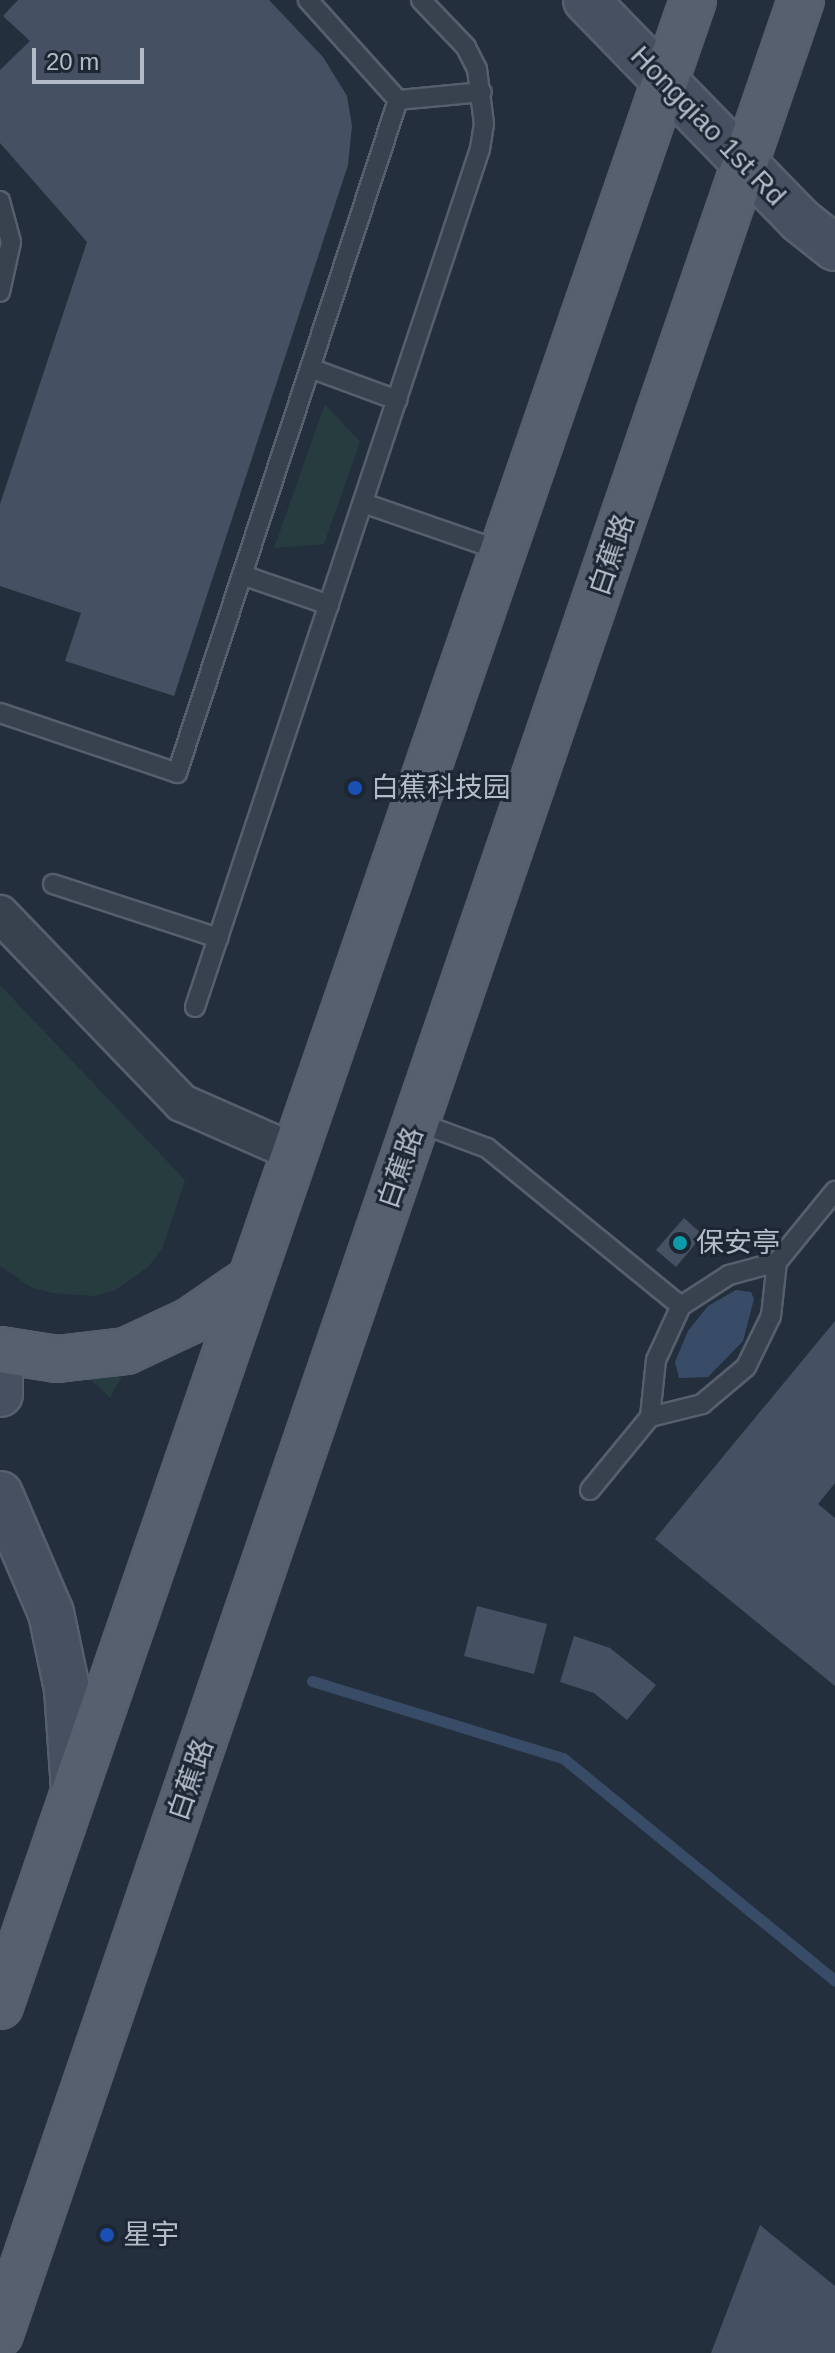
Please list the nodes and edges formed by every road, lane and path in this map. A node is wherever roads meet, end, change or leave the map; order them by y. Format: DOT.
graph roads {
  1 [pos="308,0"];
  2 [pos="421,0"];
  3 [pos="586,0"];
  4 [pos="693,0"];
  5 [pos="801,0"];
  6 [pos="665,81"];
  7 [pos="482,92"];
  8 [pos="398,100"];
  9 [pos="746,164"];
  10 [pos="0,201"];
  11 [pos="835,248"];
  12 [pos="0,292"];
  13 [pos="310,368"];
  14 [pos="397,400"];
  15 [pos="363,503"];
  16 [pos="502,551"];
  17 [pos="242,575"];
  18 [pos="329,605"];
  19 [pos="0,713"];
  20 [pos="53,884"];
  21 [pos="0,914"];
  22 [pos="218,938"];
  23 [pos="195,1007"];
  24 [pos="417,1122"];
  25 [pos="291,1151"];
  26 [pos="835,1191"];
  27 [pos="777,1262"];
  28 [pos="248,1281"];
  29 [pos="681,1306"];
  30 [pos="0,1350"];
  31 [pos="0,1366"];
  32 [pos="0,1394"];
  33 [pos="650,1417"];
  34 [pos="590,1490"];
  35 [pos="0,1494"];
  36 [pos="74,1789"];
  37 [pos="0,2006"];
  38 [pos="0,2334"];
  1 -- 8 [label="lane"];
  2 -- 7 [label="lane"];
  3 -- 6 [label="street, Hongqiao 1st Rd"];
  4 -- 6 [label="main road"];
  5 -- 9 [label="main road, 白蕉路"];
  6 -- 9 [label="street, Hongqiao 1st Rd"];
  6 -- 16 [label="main road"];
  7 -- 8 [label="lane"];
  7 -- 14 [label="lane"];
  8 -- 13 [label="lane"];
  9 -- 11 [label="street, Hongqiao 1st Rd"];
  9 -- 24 [label="main road, 白蕉路"];
  10 -- 12 [label="lane"];
  13 -- 14 [label="lane"];
  13 -- 17 [label="lane"];
  14 -- 15 [label="lane"];
  15 -- 16 [label="lane"];
  15 -- 18 [label="lane"];
  16 -- 25 [label="main road"];
  17 -- 18 [label="lane"];
  17 -- 19 [label="lane"];
  18 -- 22 [label="lane"];
  20 -- 22 [label="lane"];
  21 -- 25 [label="street"];
  22 -- 23 [label="lane"];
  24 -- 29 [label="lane"];
  24 -- 38 [label="main road, 白蕉路"];
  25 -- 28 [label="main road"];
  26 -- 27 [label="lane"];
  27 -- 29 [label="lane"];
  27 -- 33 [label="lane"];
  28 -- 30 [label="main road"];
  28 -- 36 [label="main road"];
  29 -- 33 [label="lane"];
  31 -- 32 [label="street"];
  33 -- 34 [label="lane"];
  35 -- 36 [label="street"];
  36 -- 37 [label="main road"];
}
